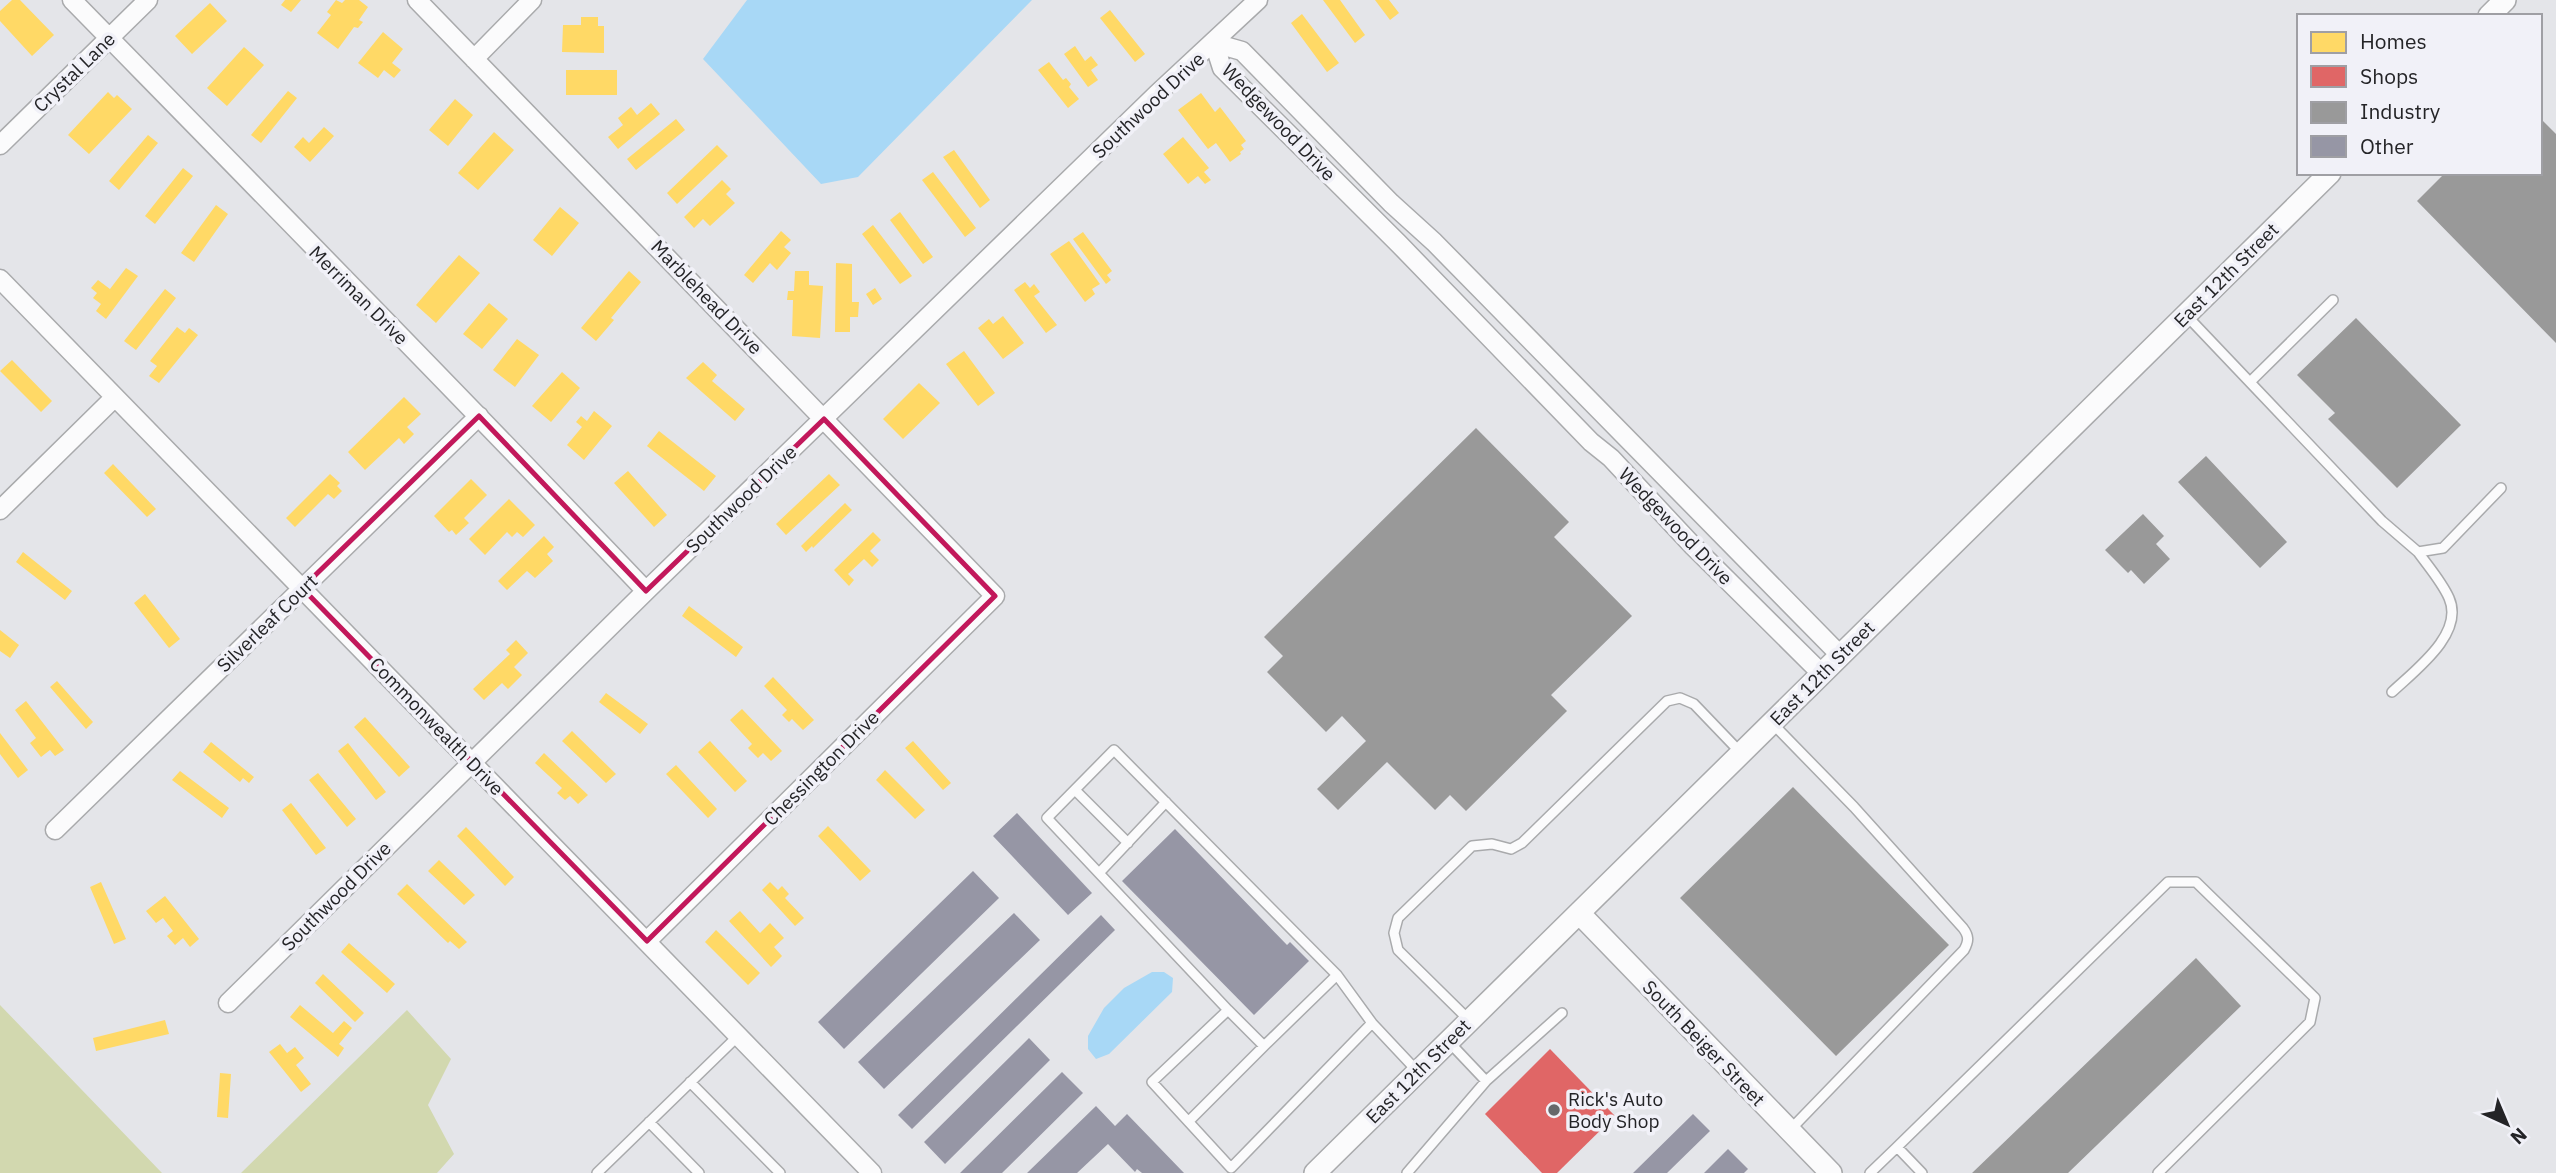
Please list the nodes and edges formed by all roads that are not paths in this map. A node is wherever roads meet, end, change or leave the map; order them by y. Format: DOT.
graph roads {
  1 [pos="72,0"];
  2 [pos="148,0"];
  3 [pos="417,0"];
  4 [pos="532,0"];
  5 [pos="1258,0"];
  6 [pos="2505,0"];
  7 [pos="2491,14"];
  8 [pos="109,38"];
  9 [pos="1214,43"];
  10 [pos="474,59"];
  11 [pos="0,145"];
  12 [pos="2328,175"];
  13 [pos="0,279"];
  14 [pos="2333,300"];
  15 [pos="2186,315"];
  16 [pos="2250,382"];
  17 [pos="115,397"];
  18 [pos="480,416"];
  19 [pos="824,419"];
  20 [pos="2501,488"];
  21 [pos="0,510"];
  22 [pos="2418,552"];
  23 [pos="302,588"];
  24 [pos="646,591"];
  25 [pos="995,596"];
  26 [pos="1840,655"];
  27 [pos="1821,673"];
  28 [pos="2392,692"];
  29 [pos="1772,722"];
  30 [pos="1741,753"];
  31 [pos="472,762"];
  32 [pos="1075,790"];
  33 [pos="1167,802"];
  34 [pos="55,830"];
  35 [pos="1128,843"];
  36 [pos="1100,872"];
  37 [pos="1579,913"];
  38 [pos="647,941"];
  39 [pos="1337,975"];
  40 [pos="228,1003"];
  41 [pos="1228,1010"];
  42 [pos="1562,1013"];
  43 [pos="1470,1021"];
  44 [pos="1372,1023"];
  45 [pos="739,1035"];
  46 [pos="1448,1041"];
  47 [pos="1264,1046"];
  48 [pos="1418,1072"];
  49 [pos="1486,1081"];
  50 [pos="690,1082"];
  51 [pos="1189,1121"];
  52 [pos="649,1122"];
  53 [pos="1789,1131"];
  54 [pos="1897,1147"];
  55 [pos="597,1173"];
  56 [pos="699,1173"];
  57 [pos="780,1173"];
  58 [pos="872,1173"];
  59 [pos="1315,1173"];
  60 [pos="1407,1173"];
  61 [pos="1831,1173"];
  62 [pos="1870,1173"];
  63 [pos="1922,1173"];
  64 [pos="2158,1173"];
  1 -- 8 [label="street, Merriman Drive"];
  2 -- 8 [label="street, Crystal Lane"];
  3 -- 10 [label="street, Marblehead Drive"];
  4 -- 10 [label="street"];
  5 -- 9 [label="street, Southwood Drive"];
  6 -- 7 [label="street"];
  8 -- 11 [label="street, Crystal Lane"];
  8 -- 18 [label="street, Merriman Drive"];
  9 -- 19 [label="street, Southwood Drive"];
  9 -- 26 [label="street, Wedgewood Drive"];
  9 -- 27 [label="street, Wedgewood Drive"];
  10 -- 19 [label="street, Marblehead Drive"];
  12 -- 15 [label="street, East 12th Street"];
  13 -- 17 [label="street, Commonwealth Drive"];
  14 -- 16 [label="lane"];
  15 -- 16 [label="lane"];
  15 -- 26 [label="street, East 12th Street"];
  16 -- 22 [label="lane"];
  17 -- 21 [label="street"];
  17 -- 23 [label="street, Commonwealth Drive"];
  18 -- 23 [label="street, Silverleaf Court"];
  18 -- 24 [label="street, Merriman Drive"];
  19 -- 24 [label="street, Southwood Drive"];
  19 -- 25 [label="street, Marblehead Drive"];
  20 -- 22 [label="lane"];
  22 -- 28 [label="lane"];
  23 -- 31 [label="street, Commonwealth Drive"];
  23 -- 34 [label="street, Silverleaf Court"];
  24 -- 31 [label="street, Southwood Drive"];
  25 -- 38 [label="street, Chessington Drive"];
  26 -- 27 [label="street, East 12th Street"];
  27 -- 29 [label="street, East 12th Street"];
  29 -- 30 [label="street, East 12th Street"];
  29 -- 53 [label="lane"];
  30 -- 37 [label="street, East 12th Street"];
  30 -- 43 [label="lane"];
  31 -- 38 [label="street, Commonwealth Drive"];
  31 -- 40 [label="street, Southwood Drive"];
  32 -- 33 [label="lane"];
  32 -- 35 [label="lane"];
  32 -- 36 [label="lane"];
  33 -- 35 [label="lane"];
  33 -- 39 [label="lane"];
  35 -- 36 [label="lane"];
  36 -- 41 [label="lane"];
  37 -- 43 [label="street, East 12th Street"];
  37 -- 53 [label="street, South Beiger Street"];
  38 -- 45 [label="street, Commonwealth Drive"];
  39 -- 44 [label="lane"];
  39 -- 47 [label="lane"];
  41 -- 47 [label="lane"];
  41 -- 51 [label="lane"];
  42 -- 49 [label="lane"];
  43 -- 46 [label="street, East 12th Street"];
  44 -- 48 [label="lane"];
  44 -- 51 [label="lane"];
  45 -- 50 [label="lane"];
  45 -- 58 [label="street, Commonwealth Drive"];
  46 -- 48 [label="street, East 12th Street"];
  46 -- 49 [label="lane"];
  47 -- 51 [label="lane"];
  48 -- 59 [label="street, East 12th Street"];
  49 -- 60 [label="lane"];
  50 -- 52 [label="lane"];
  50 -- 57 [label="lane"];
  52 -- 55 [label="lane"];
  52 -- 56 [label="lane"];
  53 -- 61 [label="street, South Beiger Street"];
  54 -- 62 [label="lane"];
  54 -- 63 [label="lane"];
  54 -- 64 [label="lane"];
}
